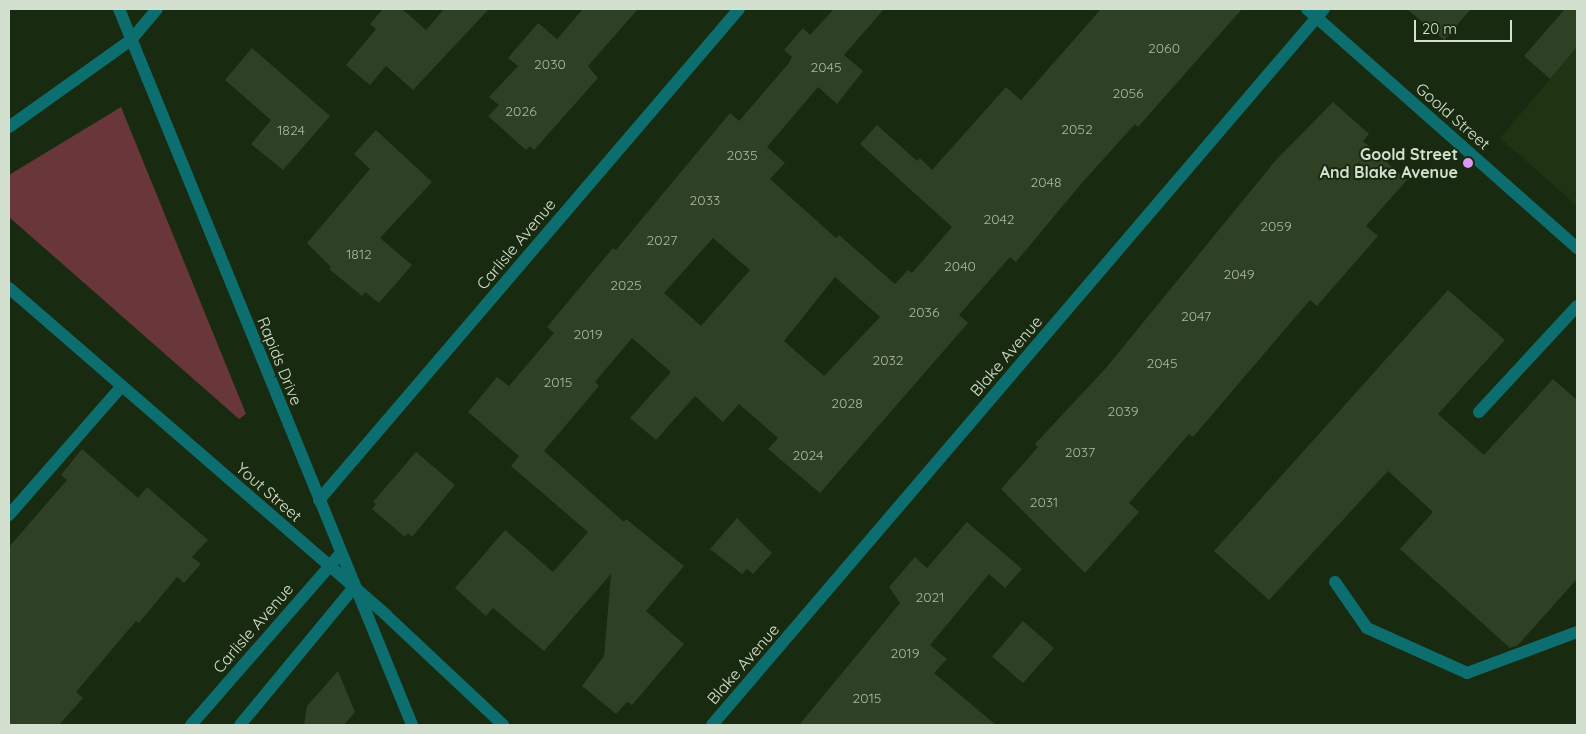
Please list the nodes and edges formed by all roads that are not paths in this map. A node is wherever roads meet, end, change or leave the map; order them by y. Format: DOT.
graph roads {
  1 [pos="119,9"];
  2 [pos="158,9"];
  3 [pos="739,9"];
  4 [pos="1307,9"];
  5 [pos="1321,13"];
  6 [pos="131,40"];
  7 [pos="9,127"];
  8 [pos="1577,248"];
  9 [pos="9,288"];
  10 [pos="1577,306"];
  11 [pos="121,387"];
  12 [pos="1479,412"];
  13 [pos="319,500"];
  14 [pos="9,516"];
  15 [pos="341,553"];
  16 [pos="329,565"];
  17 [pos="1335,582"];
  18 [pos="354,587"];
  19 [pos="1577,632"];
  20 [pos="191,725"];
  21 [pos="240,725"];
  22 [pos="412,725"];
  23 [pos="503,725"];
  24 [pos="712,725"];
  1 -- 6 [label="street, Rapids Drive"];
  2 -- 6 [label="street"];
  3 -- 13 [label="street, Carlisle Avenue"];
  4 -- 5 [label="street, Goold Street"];
  5 -- 8 [label="street, Goold Street"];
  5 -- 24 [label="street, Blake Avenue"];
  6 -- 7 [label="street"];
  6 -- 13 [label="street, Rapids Drive"];
  9 -- 11 [label="street, Yout Street"];
  10 -- 12 [label="street"];
  11 -- 14 [label="street"];
  11 -- 16 [label="street, Yout Street"];
  13 -- 15 [label="street, Rapids Drive"];
  15 -- 16 [label="street, Carlisle Avenue"];
  15 -- 18 [label="street, Rapids Drive"];
  16 -- 18 [label="street, Yout Street"];
  16 -- 20 [label="street, Carlisle Avenue"];
  17 -- 19 [label="street"];
  18 -- 21 [label="street"];
  18 -- 22 [label="street, Rapids Drive"];
  18 -- 23 [label="street, Yout Street"];
}
